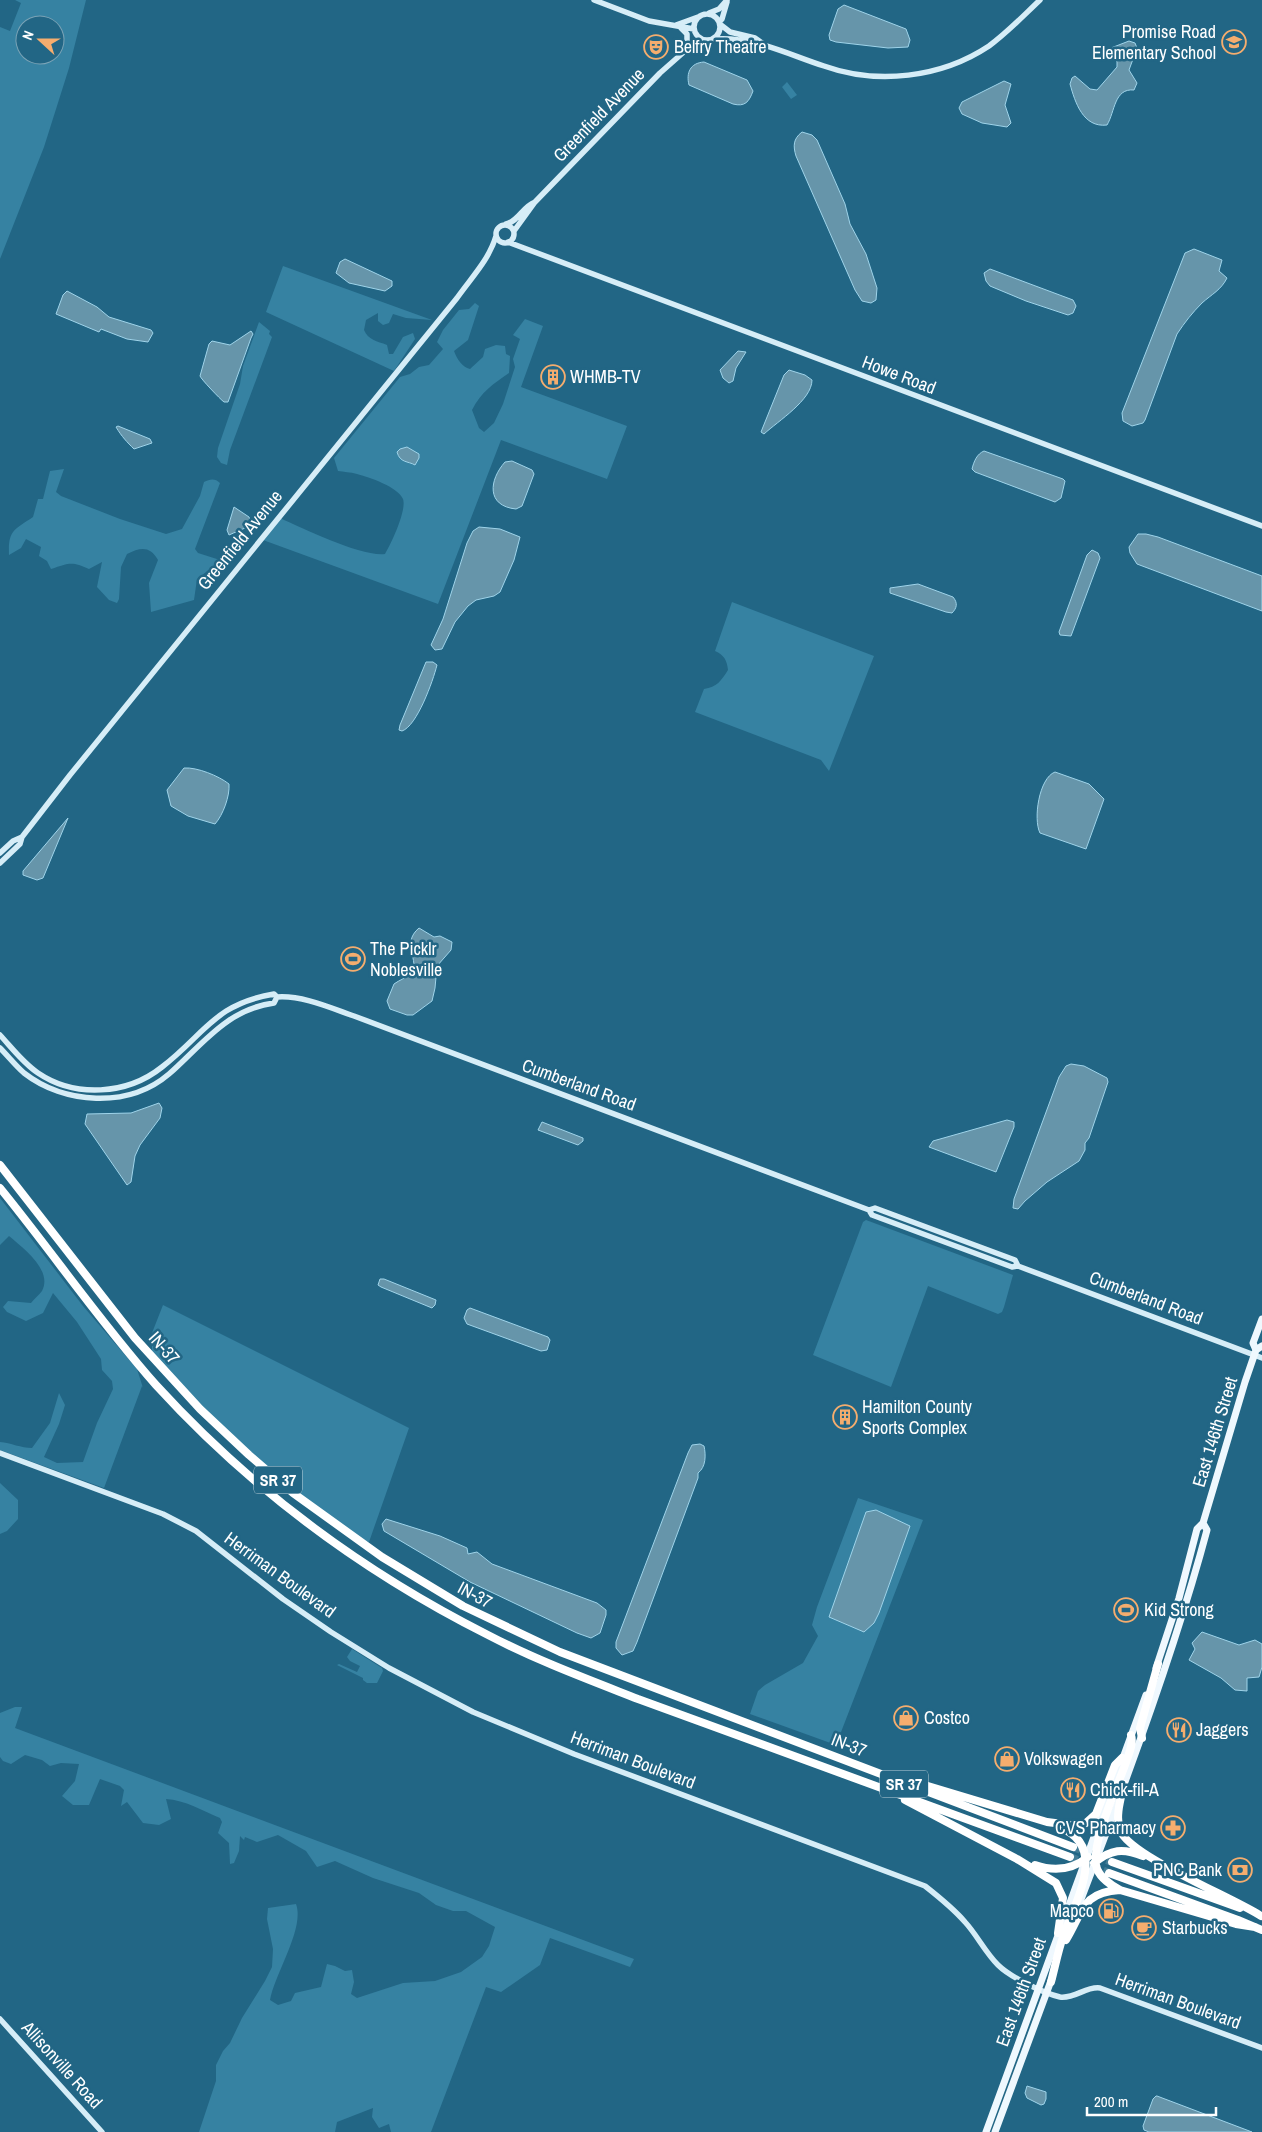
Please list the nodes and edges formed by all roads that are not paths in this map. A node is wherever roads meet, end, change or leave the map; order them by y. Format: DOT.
graph roads {
  1 [pos="594,0"];
  2 [pos="1040,0"];
  3 [pos="708,14"];
  4 [pos="700,16"];
  5 [pos="720,23"];
  6 [pos="676,25"];
  7 [pos="694,30"];
  8 [pos="711,40"];
  9 [pos="762,43"];
  10 [pos="686,47"];
  11 [pos="535,202"];
  12 [pos="506,224"];
  13 [pos="514,232"];
  14 [pos="496,236"];
  15 [pos="506,243"];
  16 [pos="526,248"];
  17 [pos="484,263"];
  18 [pos="1262,526"];
  19 [pos="22,837"];
  20 [pos="0,853"];
  21 [pos="0,863"];
  22 [pos="276,997"];
  23 [pos="0,1035"];
  24 [pos="0,1048"];
  25 [pos="0,1165"];
  26 [pos="0,1188"];
  27 [pos="1262,1319"];
  28 [pos="1257,1350"];
  29 [pos="1262,1358"];
  30 [pos="0,1453"];
  31 [pos="1203,1523"];
  32 [pos="1158,1664"];
  33 [pos="1132,1735"];
  34 [pos="1142,1738"];
  35 [pos="1122,1758"];
  36 [pos="866,1768"];
  37 [pos="1124,1784"];
  38 [pos="890,1792"];
  39 [pos="1047,1822"];
  40 [pos="1106,1834"];
  41 [pos="1073,1847"];
  42 [pos="1096,1849"];
  43 [pos="1070,1857"];
  44 [pos="1017,1859"];
  45 [pos="1086,1859"];
  46 [pos="1096,1862"];
  47 [pos="1112,1862"];
  48 [pos="1166,1866"];
  49 [pos="1083,1872"];
  50 [pos="1109,1873"];
  51 [pos="1120,1890"];
  52 [pos="1262,1916"];
  53 [pos="1259,1929"];
  54 [pos="1058,1934"];
  55 [pos="1066,1940"];
  56 [pos="1051,1982"];
  57 [pos="1039,1989"];
  58 [pos="1047,1992"];
  59 [pos="0,2018"];
  60 [pos="1262,2048"];
  61 [pos="102,2132"];
  62 [pos="986,2132"];
  63 [pos="995,2132"];
  1 -- 6 [label="street"];
  2 -- 9 [label="street"];
  3 -- 4 [label="street"];
  3 -- 5 [label="street"];
  3 -- 5 [label="street"];
  4 -- 6 [label="street"];
  4 -- 7 [label="street"];
  5 -- 8 [label="street"];
  5 -- 9 [label="street"];
  6 -- 7 [label="street"];
  6 -- 10 [label="street"];
  7 -- 8 [label="street"];
  7 -- 10 [label="street, Greenfield Avenue"];
  8 -- 9 [label="street"];
  8 -- 10 [label="street, Greenfield Avenue"];
  10 -- 11 [label="street, Greenfield Avenue"];
  11 -- 12 [label="street, Greenfield Avenue"];
  11 -- 13 [label="street, Greenfield Avenue"];
  12 -- 13 [label="street"];
  12 -- 14 [label="street"];
  13 -- 15 [label="street"];
  13 -- 16 [label="street, Howe Road"];
  14 -- 15 [label="street"];
  14 -- 17 [label="street, Greenfield Avenue"];
  15 -- 16 [label="street, Howe Road"];
  15 -- 17 [label="street, Greenfield Avenue"];
  16 -- 18 [label="street, Howe Road"];
  17 -- 19 [label="street, Greenfield Avenue"];
  19 -- 20 [label="street, Greenfield Avenue"];
  19 -- 21 [label="street, Greenfield Avenue"];
  22 -- 23 [label="street, Cumberland Road"];
  22 -- 24 [label="street"];
  22 -- 28 [label="street, Cumberland Road"];
  25 -- 36 [label="highway, IN-37 / SR 37"];
  26 -- 38 [label="highway, IN-37 / SR 37"];
  27 -- 28 [label="main road, East 146th Street"];
  28 -- 29 [label="street, Cumberland Road"];
  28 -- 31 [label="main road, East 146th Street"];
  30 -- 57 [label="street, Herriman Boulevard"];
  31 -- 32 [label="main road, East 146th Street"];
  31 -- 34 [label="main road, East 146th Street"];
  32 -- 33 [label="main road, East 146th Street"];
  32 -- 34 [label="highway"];
  33 -- 35 [label="main road, East 146th Street"];
  33 -- 42 [label="highway"];
  34 -- 37 [label="main road, East 146th Street"];
  35 -- 39 [label="highway"];
  35 -- 45 [label="main road, East 146th Street"];
  36 -- 39 [label="highway"];
  36 -- 41 [label="highway, IN-37 / SR 37"];
  37 -- 40 [label="main road, East 146th Street"];
  37 -- 48 [label="highway"];
  38 -- 43 [label="highway, IN-37 / SR 37"];
  38 -- 44 [label="highway"];
  39 -- 45 [label="highway"];
  40 -- 42 [label="highway"];
  40 -- 46 [label="main road, East 146th Street"];
  42 -- 45 [label="highway"];
  42 -- 46 [label="highway"];
  44 -- 45 [label="highway"];
  44 -- 54 [label="highway"];
  45 -- 49 [label="highway"];
  46 -- 48 [label="highway"];
  46 -- 49 [label="highway"];
  46 -- 51 [label="highway"];
  46 -- 55 [label="main road, East 146th Street"];
  47 -- 52 [label="highway"];
  48 -- 52 [label="highway"];
  49 -- 54 [label="main road, East 146th Street"];
  49 -- 56 [label="highway"];
  50 -- 53 [label="highway"];
  51 -- 53 [label="highway"];
  51 -- 55 [label="highway"];
  54 -- 57 [label="main road, East 146th Street"];
  55 -- 56 [label="main road, East 146th Street"];
  56 -- 58 [label="main road, East 146th Street"];
  57 -- 58 [label="street, Herriman Boulevard"];
  57 -- 62 [label="main road, East 146th Street"];
  58 -- 60 [label="street, Herriman Boulevard"];
  58 -- 63 [label="main road, East 146th Street"];
  59 -- 61 [label="street, Allisonville Road"];
}
